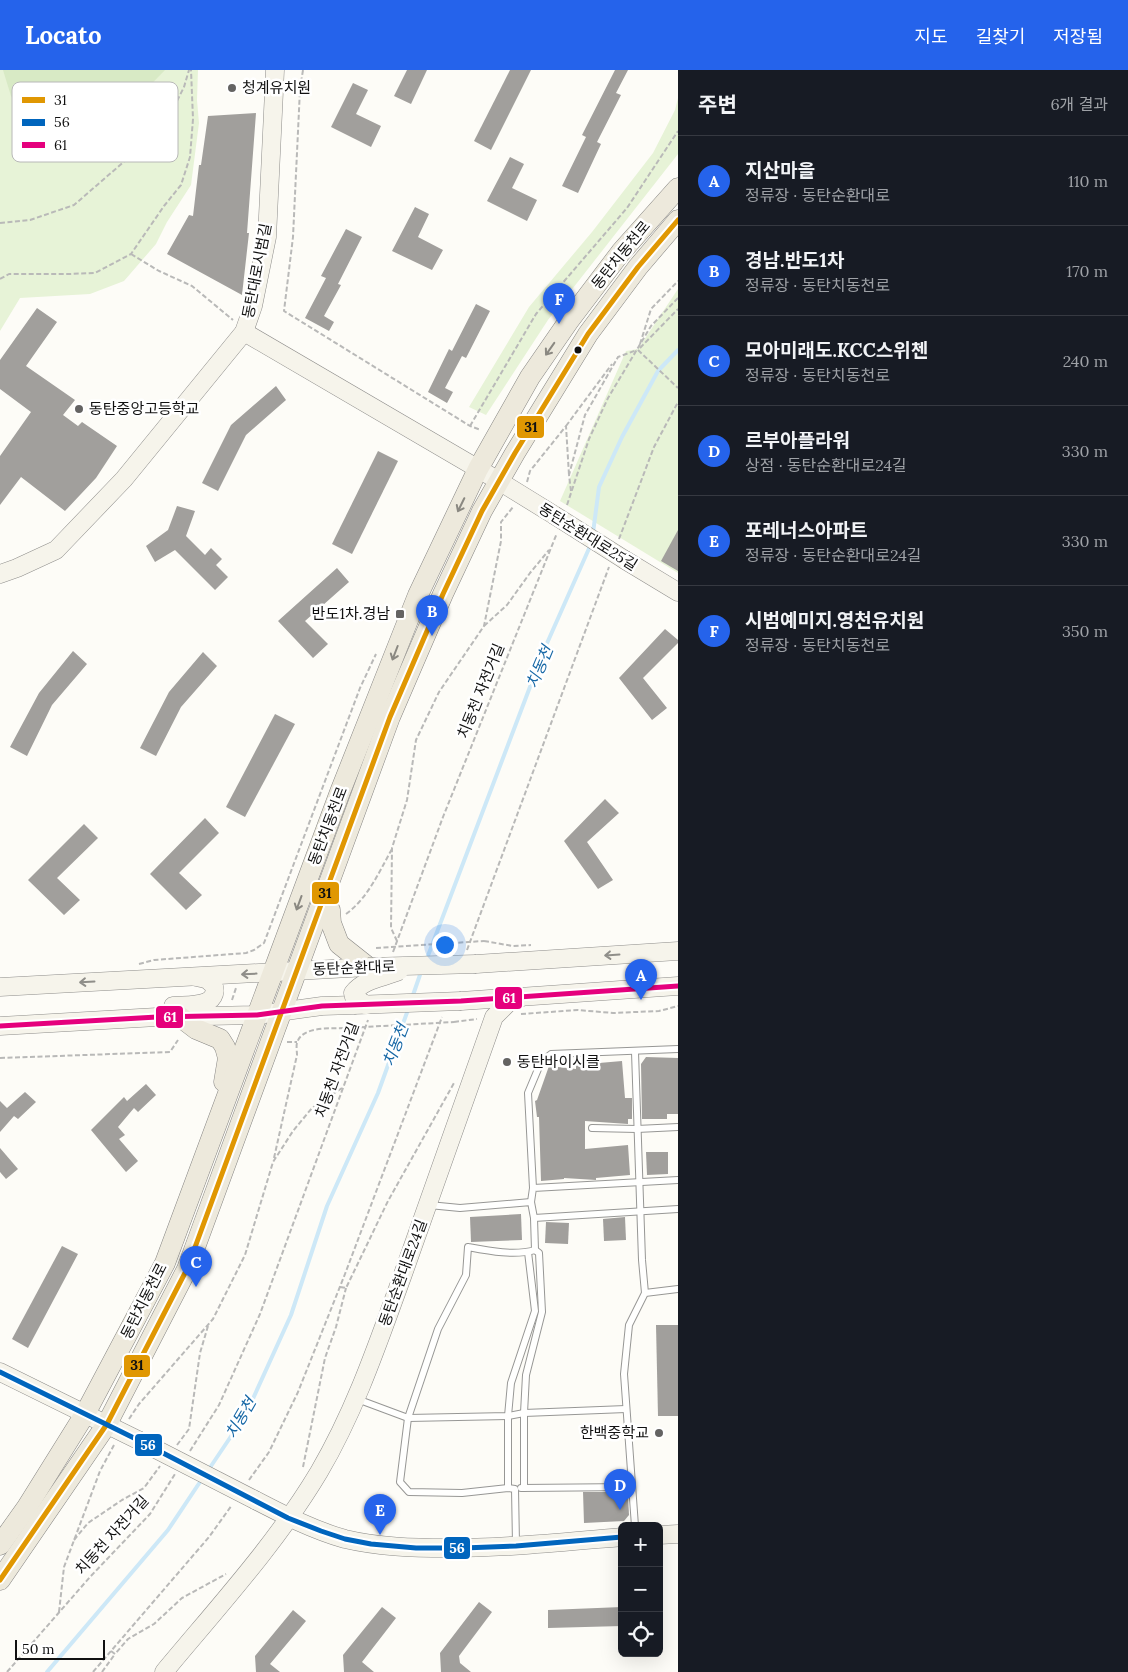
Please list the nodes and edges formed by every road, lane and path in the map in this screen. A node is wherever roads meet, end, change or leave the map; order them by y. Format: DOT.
graph roads {
  1 [pos="190,70"];
  2 [pos="275,70"];
  3 [pos="303,70"];
  4 [pos="178,98"];
  5 [pos="678,130"];
  6 [pos="124,162"];
  7 [pos="678,188"];
  8 [pos="678,220"];
  9 [pos="0,223"];
  10 [pos="131,254"];
  11 [pos="0,279"];
  12 [pos="678,281"];
  13 [pos="678,298"];
  14 [pos="678,309"];
  15 [pos="244,332"];
  16 [pos="638,350"];
  17 [pos="618,357"];
  18 [pos="678,388"];
  19 [pos="678,402"];
  20 [pos="470,426"];
  21 [pos="566,426"];
  22 [pos="482,431"];
  23 [pos="478,469"];
  24 [pos="569,475"];
  25 [pos="499,481"];
  26 [pos="571,492"];
  27 [pos="522,496"];
  28 [pos="559,518"];
  29 [pos="551,548"];
  30 [pos="617,556"];
  31 [pos="0,574"];
  32 [pos="678,592"];
  33 [pos="484,626"];
  34 [pos="377,652"];
  35 [pos="392,848"];
  36 [pos="323,899"];
  37 [pos="345,914"];
  38 [pos="397,941"];
  39 [pos="533,944"];
  40 [pos="376,948"];
  41 [pos="678,951"];
  42 [pos="471,958"];
  43 [pos="390,960"];
  44 [pos="137,964"];
  45 [pos="411,966"];
  46 [pos="368,967"];
  47 [pos="297,970"];
  48 [pos="273,972"];
  49 [pos="195,976"];
  50 [pos="678,986"];
  51 [pos="0,987"];
  52 [pos="520,998"];
  53 [pos="467,1001"];
  54 [pos="322,1006"];
  55 [pos="678,1006"];
  56 [pos="363,1008"];
  57 [pos="282,1012"];
  58 [pos="257,1014"];
  59 [pos="179,1016"];
  60 [pos="157,1017"];
  61 [pos="494,1017"];
  62 [pos="442,1018"];
  63 [pos="0,1026"];
  64 [pos="317,1030"];
  65 [pos="178,1040"];
  66 [pos="678,1049"];
  67 [pos="635,1052"];
  68 [pos="0,1058"];
  69 [pos="455,1081"];
  70 [pos="343,1087"];
  71 [pos="228,1092"];
  72 [pos="678,1127"];
  73 [pos="592,1128"];
  74 [pos="637,1129"];
  75 [pos="273,1162"];
  76 [pos="678,1180"];
  77 [pos="639,1182"];
  78 [pos="533,1188"];
  79 [pos="531,1202"];
  80 [pos="428,1205"];
  81 [pos="678,1209"];
  82 [pos="640,1210"];
  83 [pos="534,1218"];
  84 [pos="531,1251"];
  85 [pos="340,1287"];
  86 [pos="346,1288"];
  87 [pos="678,1289"];
  88 [pos="645,1293"];
  89 [pos="0,1372"];
  90 [pos="356,1399"];
  91 [pos="626,1409"];
  92 [pos="524,1413"];
  93 [pos="86,1414"];
  94 [pos="508,1416"];
  95 [pos="408,1418"];
  96 [pos="114,1428"];
  97 [pos="186,1456"];
  98 [pos="176,1473"];
  99 [pos="301,1474"];
  100 [pos="247,1483"];
  101 [pos="631,1487"];
  102 [pos="524,1488"];
  103 [pos="512,1489"];
  104 [pos="236,1499"];
  105 [pos="288,1518"];
  106 [pos="635,1522"];
  107 [pos="678,1534"];
  108 [pos="663,1535"];
  109 [pos="618,1538"];
  110 [pos="0,1545"];
  111 [pos="516,1546"];
  112 [pos="228,1572"];
  113 [pos="0,1580"];
  114 [pos="59,1612"];
  115 [pos="111,1651"];
  116 [pos="115,1654"];
  117 [pos="7,1672"];
  118 [pos="93,1672"];
  119 [pos="102,1672"];
  120 [pos="164,1672"];
  1 -- 4 [label="path"];
  1 -- 10 [label="path"];
  2 -- 15 [label="street, 동탄대로시범길"];
  3 -- 20 [label="path"];
  5 -- 20 [label="path"];
  6 -- 9 [label="path"];
  7 -- 23 [label="main road, 동탄치동천로, one-way"];
  8 -- 25 [label="main road, 동탄치동천로"];
  10 -- 11 [label="path"];
  10 -- 15 [label="path"];
  12 -- 16 [label="path"];
  13 -- 16 [label="path, 치동천 자전거길"];
  14 -- 16 [label="path"];
  15 -- 23 [label="street, 동탄순환대로25길"];
  15 -- 31 [label="street, 동탄대로시범길"];
  16 -- 17 [label="path"];
  16 -- 18 [label="path"];
  16 -- 26 [label="path, 치동천 자전거길"];
  17 -- 21 [label="path"];
  17 -- 24 [label="path"];
  19 -- 30 [label="path"];
  20 -- 22 [label="path"];
  21 -- 24 [label="path"];
  21 -- 27 [label="path"];
  23 -- 25 [label="street, 동탄순환대로25길"];
  23 -- 48 [label="main road, 동탄치동천로, one-way"];
  24 -- 26 [label="path"];
  25 -- 27 [label="street, 동탄순환대로25길"];
  25 -- 36 [label="main road, 동탄치동천로"];
  26 -- 28 [label="path, 치동천 자전거길"];
  27 -- 28 [label="street, 동탄순환대로25길"];
  27 -- 33 [label="path"];
  28 -- 29 [label="path, 치동천 자전거길"];
  28 -- 30 [label="street, 동탄순환대로25길, bridge"];
  29 -- 33 [label="path"];
  29 -- 38 [label="path, 치동천 자전거길"];
  30 -- 32 [label="street, 동탄순환대로25길"];
  30 -- 42 [label="path"];
  33 -- 35 [label="path"];
  34 -- 44 [label="path"];
  35 -- 37 [label="path"];
  35 -- 38 [label="path"];
  36 -- 46 [label="main road"];
  36 -- 47 [label="main road, 동탄치동천로"];
  38 -- 43 [label="path, 치동천 자전거길"];
  39 -- 40 [label="path, bridge"];
  41 -- 42 [label="street, 동탄순환대로, one-way"];
  42 -- 45 [label="street, 동탄순환대로, bridge"];
  45 -- 46 [label="street, 동탄순환대로, bridge"];
  45 -- 56 [label="street, bridge"];
  46 -- 47 [label="street, 동탄순환대로"];
  47 -- 48 [label="street, 동탄순환대로"];
  47 -- 57 [label="main road, 동탄치동천로"];
  48 -- 49 [label="street, 동탄순환대로, one-way"];
  48 -- 58 [label="main road, 동탄치동천로"];
  49 -- 51 [label="street, 동탄순환대로, one-way"];
  49 -- 60 [label="street"];
  50 -- 52 [label="street"];
  52 -- 53 [label="street"];
  52 -- 61 [label="street"];
  53 -- 56 [label="street, bridge"];
  53 -- 61 [label="street"];
  54 -- 56 [label="street"];
  54 -- 57 [label="street"];
  54 -- 64 [label="path"];
  55 -- 61 [label="path"];
  56 -- 70 [label="path, 치동천 자전거길"];
  57 -- 58 [label="street"];
  57 -- 96 [label="main road, 동탄치동천로"];
  58 -- 59 [label="street"];
  58 -- 71 [label="main road, 동탄치동천로"];
  59 -- 60 [label="street"];
  59 -- 71 [label="main road"];
  60 -- 63 [label="street"];
  61 -- 64 [label="path, bridge"];
  61 -- 80 [label="street, 동탄순환대로24길"];
  62 -- 85 [label="path"];
  64 -- 75 [label="path"];
  65 -- 68 [label="path"];
  66 -- 67 [label="lane"];
  67 -- 74 [label="lane"];
  67 -- 78 [label="lane"];
  69 -- 86 [label="path"];
  70 -- 75 [label="path"];
  70 -- 97 [label="path, 치동천 자전거길"];
  71 -- 93 [label="main road, 동탄치동천로"];
  72 -- 74 [label="lane"];
  73 -- 74 [label="lane"];
  74 -- 77 [label="lane"];
  75 -- 96 [label="path"];
  76 -- 77 [label="lane"];
  77 -- 78 [label="lane"];
  77 -- 82 [label="lane"];
  78 -- 79 [label="lane"];
  79 -- 80 [label="lane"];
  79 -- 83 [label="lane"];
  80 -- 90 [label="street, 동탄순환대로24길"];
  81 -- 82 [label="lane"];
  82 -- 83 [label="lane"];
  82 -- 88 [label="lane"];
  83 -- 84 [label="lane"];
  84 -- 92 [label="lane"];
  84 -- 94 [label="lane"];
  84 -- 95 [label="lane"];
  85 -- 86 [label="path"];
  85 -- 100 [label="path"];
  86 -- 99 [label="path"];
  87 -- 88 [label="lane"];
  88 -- 91 [label="lane"];
  89 -- 93 [label="street"];
  90 -- 95 [label="lane"];
  90 -- 105 [label="street, 동탄순환대로24길"];
  91 -- 92 [label="lane"];
  91 -- 101 [label="lane"];
  92 -- 94 [label="lane"];
  92 -- 102 [label="lane"];
  93 -- 96 [label="street"];
  93 -- 110 [label="main road, 동탄치동천로"];
  94 -- 95 [label="lane"];
  94 -- 103 [label="lane"];
  95 -- 103 [label="lane"];
  96 -- 105 [label="street, bridge"];
  96 -- 113 [label="main road, 동탄치동천로"];
  96 -- 114 [label="path"];
  98 -- 114 [label="path, 치동천 자전거길"];
  101 -- 102 [label="lane"];
  101 -- 106 [label="lane"];
  102 -- 103 [label="lane"];
  103 -- 111 [label="lane"];
  104 -- 115 [label="path"];
  105 -- 111 [label="street"];
  105 -- 120 [label="street, 동탄순환대로24길"];
  107 -- 108 [label="street"];
  109 -- 111 [label="street"];
  112 -- 116 [label="path"];
  114 -- 117 [label="path, 치동천 자전거길"];
  115 -- 116 [label="path"];
  115 -- 118 [label="path"];
  116 -- 119 [label="path"];
}
